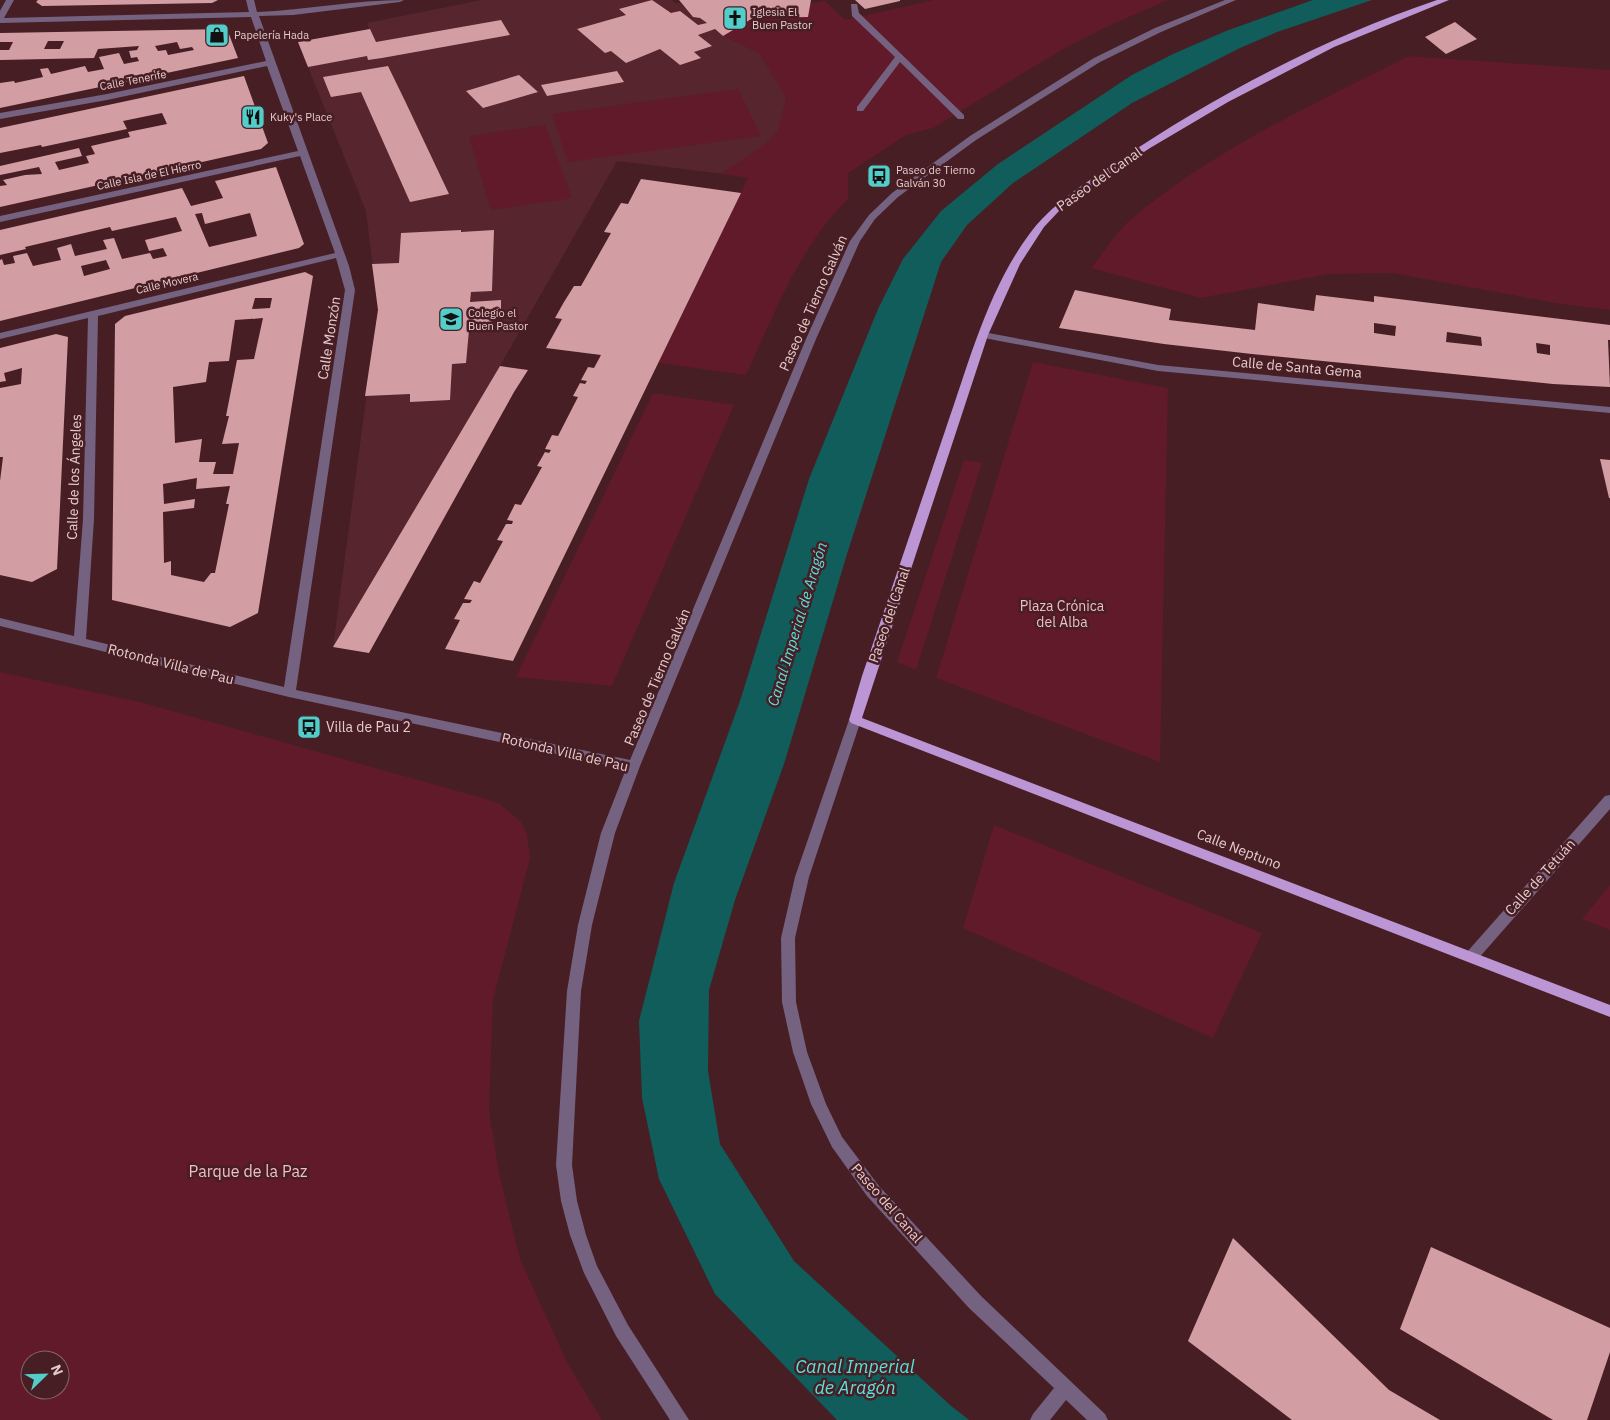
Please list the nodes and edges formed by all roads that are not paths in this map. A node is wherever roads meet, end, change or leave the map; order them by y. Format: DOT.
graph roads {
  1 [pos="10,0"];
  2 [pos="250,0"];
  3 [pos="400,0"];
  4 [pos="1232,0"];
  5 [pos="1445,0"];
  6 [pos="868,12"];
  7 [pos="254,14"];
  8 [pos="0,20"];
  9 [pos="894,36"];
  10 [pos="881,39"];
  11 [pos="899,57"];
  12 [pos="270,63"];
  13 [pos="860,108"];
  14 [pos="0,116"];
  15 [pos="961,117"];
  16 [pos="303,152"];
  17 [pos="0,219"];
  18 [pos="339,255"];
  19 [pos="93,314"];
  20 [pos="983,335"];
  21 [pos="0,336"];
  22 [pos="1610,410"];
  23 [pos="0,622"];
  24 [pos="80,641"];
  25 [pos="289,693"];
  26 [pos="855,720"];
  27 [pos="634,766"];
  28 [pos="1610,800"];
  29 [pos="1472,956"];
  30 [pos="1610,1011"];
  31 [pos="1064,1389"];
  32 [pos="680,1420"];
  33 [pos="1039,1420"];
  34 [pos="1099,1420"];
  1 -- 8 [label="street"];
  2 -- 7 [label="street, Calle Monzón"];
  3 -- 7 [label="street"];
  4 -- 27 [label="street, Paseo de Tierno Galván"];
  5 -- 20 [label="main road, Paseo del Canal"];
  6 -- 10 [label="street"];
  7 -- 8 [label="street"];
  7 -- 12 [label="street, Calle Monzón"];
  9 -- 10 [label="street"];
  10 -- 11 [label="street"];
  11 -- 13 [label="street"];
  11 -- 15 [label="street"];
  12 -- 14 [label="street, Calle Tenerife"];
  12 -- 16 [label="street, Calle Monzón"];
  16 -- 17 [label="street, Calle Isla de El Hierro"];
  16 -- 18 [label="street, Calle Monzón"];
  18 -- 19 [label="street, Calle Movera"];
  18 -- 25 [label="street, Calle Monzón"];
  19 -- 21 [label="street, Calle Movera"];
  19 -- 24 [label="street, Calle de los Ángeles"];
  20 -- 22 [label="street, Calle de Santa Gema"];
  20 -- 26 [label="main road, Paseo del Canal"];
  23 -- 24 [label="street, Rotonda Villa de Pau"];
  24 -- 25 [label="street, Rotonda Villa de Pau"];
  25 -- 27 [label="street, Rotonda Villa de Pau"];
  26 -- 29 [label="main road, Calle Neptuno"];
  26 -- 31 [label="street, Paseo del Canal"];
  27 -- 32 [label="street, Rotonda Villa de Pau"];
  28 -- 29 [label="street, Calle de Tetuán"];
  29 -- 30 [label="main road, Calle Neptuno"];
  31 -- 33 [label="street"];
  31 -- 34 [label="street, Paseo del Canal"];
}
